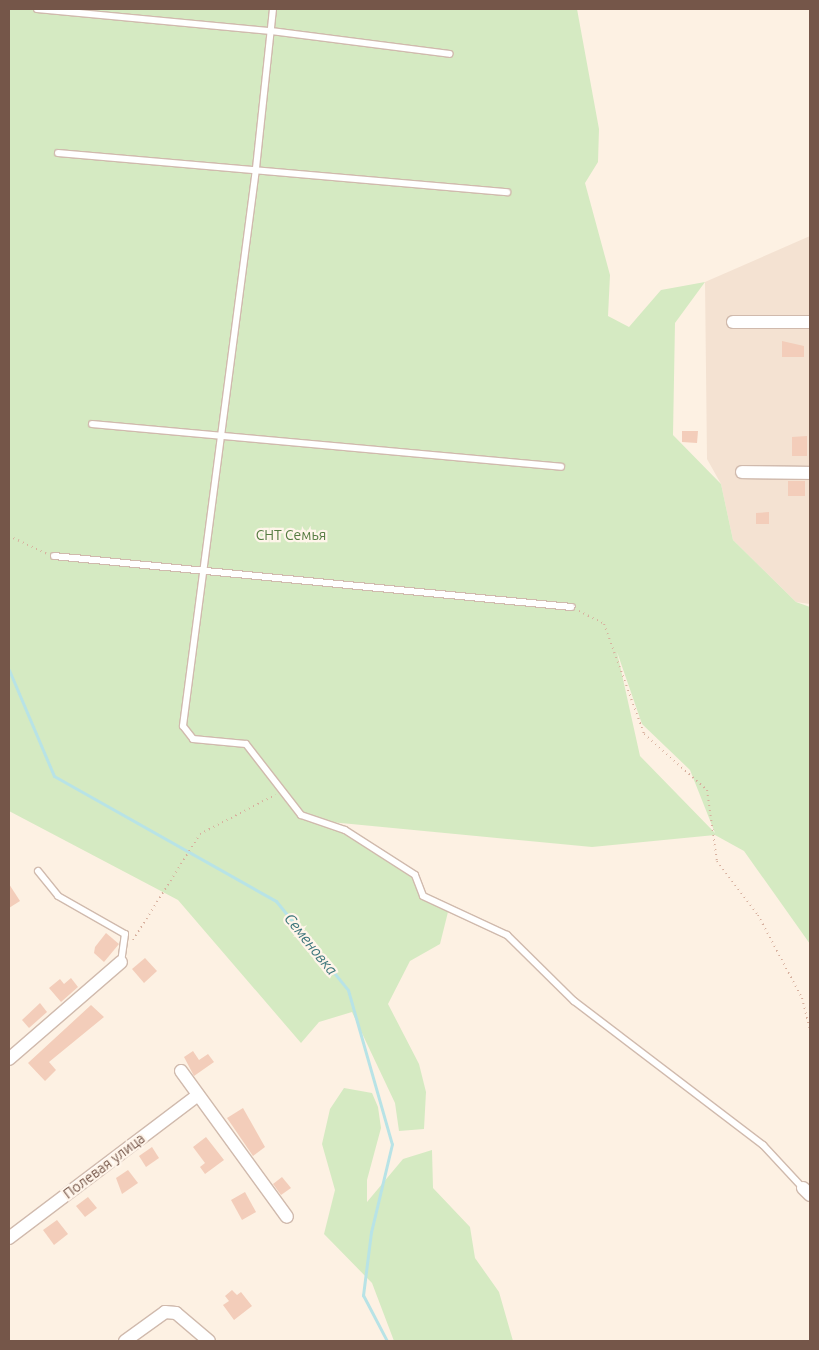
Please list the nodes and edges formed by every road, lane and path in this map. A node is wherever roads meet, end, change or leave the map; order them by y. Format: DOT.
graph roads {
  1 [pos="37,9"];
  2 [pos="273,9"];
  3 [pos="271,31"];
  4 [pos="450,54"];
  5 [pos="58,153"];
  6 [pos="256,169"];
  7 [pos="507,192"];
  8 [pos="734,322"];
  9 [pos="810,322"];
  10 [pos="92,424"];
  11 [pos="222,434"];
  12 [pos="561,467"];
  13 [pos="742,472"];
  14 [pos="810,473"];
  15 [pos="9,536"];
  16 [pos="54,556"];
  17 [pos="204,570"];
  18 [pos="572,607"];
  19 [pos="283,791"];
  20 [pos="38,871"];
  21 [pos="131,945"];
  22 [pos="121,962"];
  23 [pos="810,1028"];
  24 [pos="9,1059"];
  25 [pos="181,1071"];
  26 [pos="198,1095"];
  27 [pos="807,1192"];
  28 [pos="287,1217"];
  29 [pos="9,1238"];
  30 [pos="125,1341"];
  31 [pos="209,1341"];
  1 -- 3 [label="lane"];
  2 -- 3 [label="lane"];
  3 -- 4 [label="lane"];
  3 -- 6 [label="lane"];
  5 -- 6 [label="lane"];
  6 -- 7 [label="lane"];
  6 -- 11 [label="lane"];
  8 -- 9 [label="street"];
  10 -- 11 [label="lane"];
  11 -- 12 [label="lane"];
  11 -- 17 [label="lane"];
  13 -- 14 [label="street"];
  15 -- 16 [label="path"];
  16 -- 17 [label="lane"];
  17 -- 18 [label="lane"];
  17 -- 19 [label="lane"];
  18 -- 23 [label="path"];
  19 -- 21 [label="path"];
  19 -- 27 [label="lane"];
  20 -- 22 [label="lane"];
  22 -- 24 [label="street"];
  25 -- 26 [label="street"];
  26 -- 28 [label="street"];
  26 -- 29 [label="street, Полевая улица"];
  30 -- 31 [label="street"];
}
